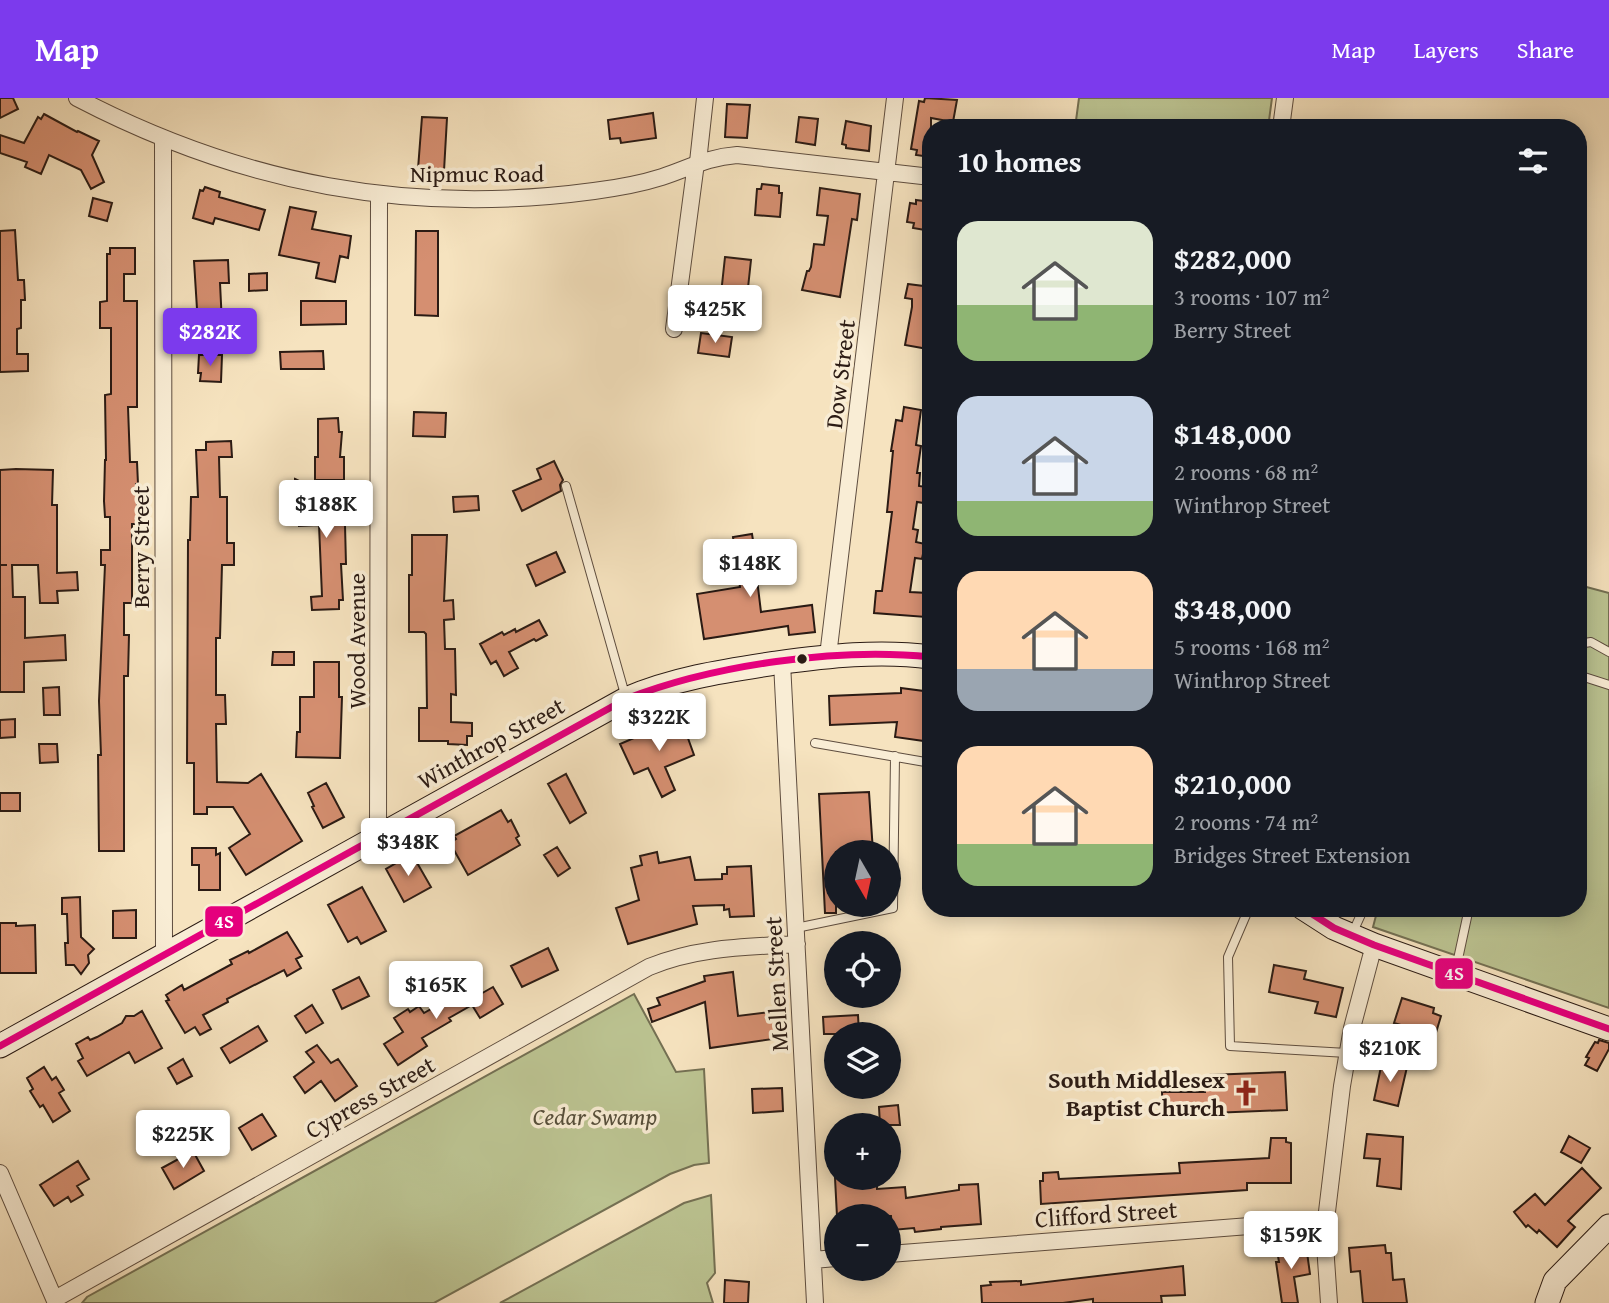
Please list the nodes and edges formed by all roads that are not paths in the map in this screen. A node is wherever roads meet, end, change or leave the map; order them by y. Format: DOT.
graph roads {
  1 [pos="77,98"];
  2 [pos="705,98"];
  3 [pos="895,98"];
  4 [pos="1285,98"];
  5 [pos="1282,119"];
  6 [pos="163,138"];
  7 [pos="697,163"];
  8 [pos="887,171"];
  9 [pos="922,176"];
  10 [pos="379,194"];
  11 [pos="674,329"];
  12 [pos="566,486"];
  13 [pos="1587,643"];
  14 [pos="1609,652"];
  15 [pos="828,656"];
  16 [pos="922,656"];
  17 [pos="782,663"];
  18 [pos="1587,678"];
  19 [pos="1609,685"];
  20 [pos="626,699"];
  21 [pos="815,743"];
  22 [pos="895,757"];
  23 [pos="922,762"];
  24 [pos="378,836"];
  25 [pos="1245,917"];
  26 [pos="1318,917"];
  27 [pos="1360,917"];
  28 [pos="1467,917"];
  29 [pos="796,936"];
  30 [pos="1351,936"];
  31 [pos="1374,945"];
  32 [pos="164,955"];
  33 [pos="1455,973"];
  34 [pos="1609,1029"];
  35 [pos="0,1046"];
  36 [pos="1347,1053"];
  37 [pos="0,1173"];
  38 [pos="1326,1220"];
  39 [pos="1609,1226"];
  40 [pos="901,1253"];
  41 [pos="824,1259"];
  42 [pos="813,1260"];
  43 [pos="55,1301"];
  44 [pos="815,1303"];
  45 [pos="1329,1303"];
  46 [pos="1548,1303"];
  1 -- 6 [label="street, Nipmuc Road"];
  2 -- 7 [label="street"];
  3 -- 8 [label="street, Dow Street"];
  4 -- 5 [label="street"];
  6 -- 10 [label="street, Nipmuc Road"];
  6 -- 32 [label="street, Berry Street"];
  7 -- 8 [label="street, Nipmuc Road"];
  7 -- 10 [label="street, Nipmuc Road"];
  7 -- 11 [label="street"];
  8 -- 9 [label="street, Nipmuc Road"];
  8 -- 15 [label="street, Dow Street"];
  10 -- 24 [label="street, Wood Avenue"];
  12 -- 20 [label="lane"];
  13 -- 14 [label="lane"];
  15 -- 16 [label="street, Winthrop Street"];
  15 -- 17 [label="street, Winthrop Street"];
  17 -- 20 [label="street, Winthrop Street"];
  17 -- 29 [label="street, Mellen Street"];
  18 -- 19 [label="lane"];
  20 -- 24 [label="street, Winthrop Street"];
  21 -- 22 [label="lane"];
  22 -- 23 [label="lane"];
  22 -- 29 [label="lane"];
  24 -- 32 [label="street, Winthrop Street"];
  25 -- 36 [label="lane"];
  26 -- 30 [label="street"];
  27 -- 30 [label="lane"];
  28 -- 33 [label="lane"];
  29 -- 42 [label="street, Mellen Street"];
  29 -- 43 [label="street, Cypress Street"];
  30 -- 31 [label="street"];
  31 -- 33 [label="street"];
  31 -- 36 [label="street"];
  32 -- 35 [label="street, Winthrop Street"];
  33 -- 34 [label="street"];
  36 -- 38 [label="street"];
  37 -- 43 [label="street"];
  38 -- 40 [label="street, Clifford Street"];
  38 -- 45 [label="street"];
  39 -- 46 [label="street"];
  41 -- 42 [label="street"];
  42 -- 44 [label="street, Mellen Street"];
}
